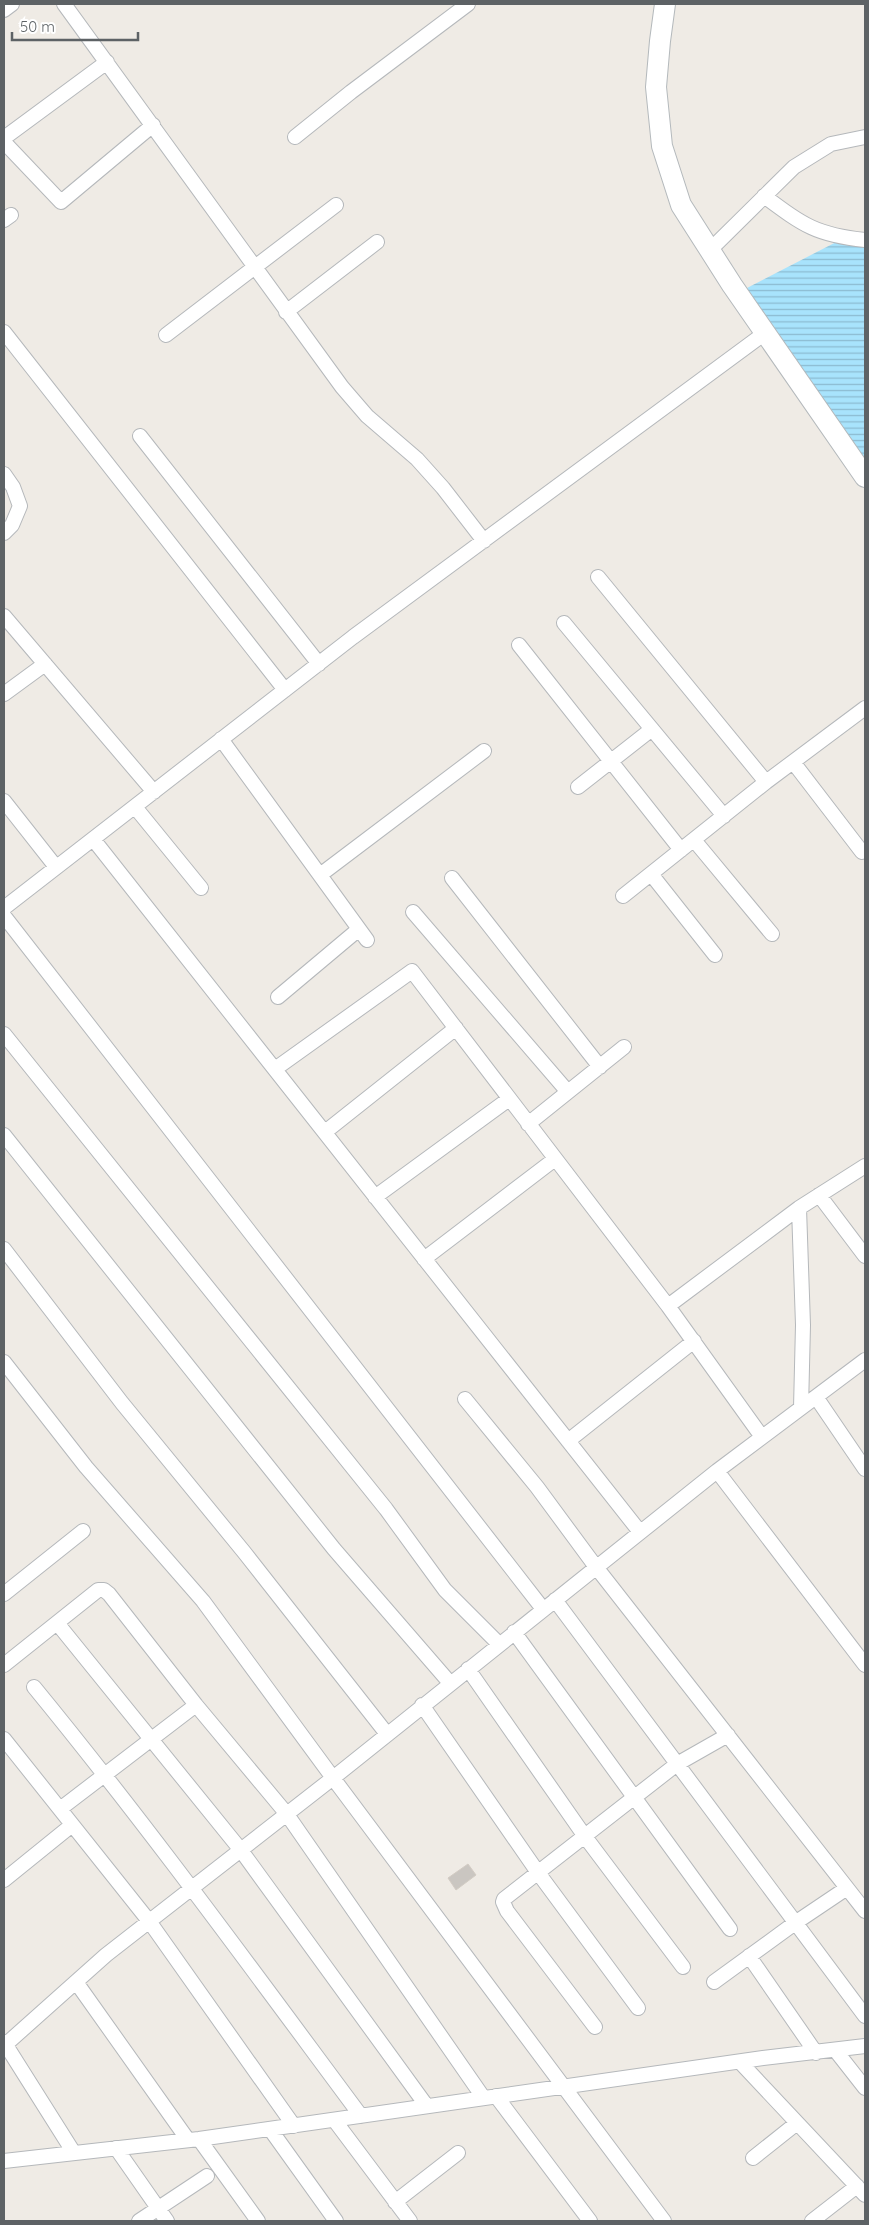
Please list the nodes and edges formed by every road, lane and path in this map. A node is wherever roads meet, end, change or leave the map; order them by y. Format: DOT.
graph roads {
  1 [pos="12,4"];
  2 [pos="64,4"];
  3 [pos="468,4"];
  4 [pos="665,4"];
  5 [pos="4,10"];
  6 [pos="107,62"];
  7 [pos="153,125"];
  8 [pos="295,137"];
  9 [pos="865,137"];
  10 [pos="4,138"];
  11 [pos="4,142"];
  12 [pos="764,196"];
  13 [pos="336,205"];
  14 [pos="865,240"];
  15 [pos="377,242"];
  16 [pos="710,250"];
  17 [pos="255,267"];
  18 [pos="286,312"];
  19 [pos="4,332"];
  20 [pos="765,334"];
  21 [pos="166,335"];
  22 [pos="140,436"];
  23 [pos="4,474"];
  24 [pos="865,477"];
  25 [pos="4,533"];
  26 [pos="484,541"];
  27 [pos="598,577"];
  28 [pos="5,621"];
  29 [pos="564,623"];
  30 [pos="519,645"];
  31 [pos="45,664"];
  32 [pos="319,664"];
  33 [pos="285,690"];
  34 [pos="4,694"];
  35 [pos="865,708"];
  36 [pos="652,729"];
  37 [pos="221,739"];
  38 [pos="484,751"];
  39 [pos="611,761"];
  40 [pos="793,762"];
  41 [pos="766,782"];
  42 [pos="578,787"];
  43 [pos="154,792"];
  44 [pos="4,801"];
  45 [pos="134,806"];
  46 [pos="724,816"];
  47 [pos="93,839"];
  48 [pos="694,840"];
  49 [pos="680,850"];
  50 [pos="862,852"];
  51 [pos="56,867"];
  52 [pos="651,874"];
  53 [pos="320,875"];
  54 [pos="452,878"];
  55 [pos="201,888"];
  56 [pos="623,896"];
  57 [pos="4,908"];
  58 [pos="413,912"];
  59 [pos="4,916"];
  60 [pos="772,934"];
  61 [pos="715,956"];
  62 [pos="278,997"];
  63 [pos="456,1028"];
  64 [pos="4,1034"];
  65 [pos="624,1047"];
  66 [pos="600,1066"];
  67 [pos="275,1070"];
  68 [pos="568,1092"];
  69 [pos="509,1099"];
  70 [pos="528,1124"];
  71 [pos="324,1132"];
  72 [pos="4,1135"];
  73 [pos="555,1159"];
  74 [pos="865,1167"];
  75 [pos="820,1195"];
  76 [pos="375,1197"];
  77 [pos="799,1208"];
  78 [pos="4,1250"];
  79 [pos="865,1256"];
  80 [pos="424,1259"];
  81 [pos="668,1306"];
  82 [pos="694,1341"];
  83 [pos="865,1360"];
  84 [pos="4,1362"];
  85 [pos="816,1397"];
  86 [pos="465,1399"];
  87 [pos="801,1408"];
  88 [pos="762,1437"];
  89 [pos="568,1441"];
  90 [pos="865,1469"];
  91 [pos="717,1471"];
  92 [pos="84,1531"];
  93 [pos="640,1532"];
  94 [pos="596,1567"];
  95 [pos="4,1594"];
  96 [pos="555,1600"];
  97 [pos="543,1609"];
  98 [pos="57,1623"];
  99 [pos="514,1632"];
  100 [pos="499,1644"];
  101 [pos="4,1665"];
  102 [pos="865,1665"];
  103 [pos="468,1669"];
  104 [pos="450,1683"];
  105 [pos="34,1687"];
  106 [pos="196,1705"];
  107 [pos="422,1705"];
  108 [pos="387,1734"];
  109 [pos="728,1735"];
  110 [pos="4,1738"];
  111 [pos="151,1739"];
  112 [pos="677,1764"];
  113 [pos="105,1774"];
  114 [pos="332,1778"];
  115 [pos="634,1798"];
  116 [pos="60,1809"];
  117 [pos="286,1813"];
  118 [pos="72,1825"];
  119 [pos="586,1838"];
  120 [pos="240,1849"];
  121 [pos="539,1874"];
  122 [pos="4,1880"];
  123 [pos="192,1888"];
  124 [pos="847,1888"];
  125 [pos="865,1912"];
  126 [pos="149,1921"];
  127 [pos="795,1923"];
  128 [pos="730,1929"];
  129 [pos="749,1956"];
  130 [pos="683,1967"];
  131 [pos="76,1982"];
  132 [pos="714,1982"];
  133 [pos="638,2008"];
  134 [pos="865,2016"];
  135 [pos="595,2027"];
  136 [pos="4,2044"];
  137 [pos="865,2046"];
  138 [pos="836,2051"];
  139 [pos="816,2053"];
  140 [pos="740,2062"];
  141 [pos="562,2086"];
  142 [pos="865,2088"];
  143 [pos="489,2096"];
  144 [pos="426,2106"];
  145 [pos="361,2116"];
  146 [pos="335,2121"];
  147 [pos="797,2123"];
  148 [pos="294,2126"];
  149 [pos="270,2129"];
  150 [pos="193,2140"];
  151 [pos="116,2148"];
  152 [pos="74,2153"];
  153 [pos="458,2153"];
  154 [pos="753,2158"];
  155 [pos="4,2161"];
  156 [pos="207,2176"];
  157 [pos="861,2191"];
  158 [pos="395,2202"];
  159 [pos="158,2209"];
  160 [pos="139,2221"];
  161 [pos="167,2221"];
  162 [pos="258,2221"];
  163 [pos="336,2221"];
  164 [pos="410,2221"];
  165 [pos="590,2221"];
  166 [pos="664,2221"];
  167 [pos="812,2221"];
  1 -- 5 [label="street"];
  2 -- 6 [label="street"];
  3 -- 8 [label="street"];
  4 -- 16 [label="street"];
  6 -- 7 [label="street"];
  6 -- 10 [label="street"];
  7 -- 11 [label="street"];
  7 -- 17 [label="street"];
  9 -- 12 [label="street"];
  12 -- 14 [label="street"];
  12 -- 16 [label="street"];
  13 -- 17 [label="street"];
  15 -- 18 [label="street"];
  16 -- 20 [label="street"];
  17 -- 18 [label="street"];
  17 -- 21 [label="street"];
  18 -- 26 [label="street"];
  19 -- 33 [label="street"];
  20 -- 24 [label="street"];
  20 -- 26 [label="street"];
  22 -- 32 [label="street"];
  23 -- 25 [label="street"];
  26 -- 32 [label="street"];
  27 -- 41 [label="street"];
  28 -- 31 [label="street"];
  29 -- 36 [label="street"];
  30 -- 39 [label="street"];
  31 -- 34 [label="street"];
  31 -- 43 [label="street"];
  32 -- 33 [label="street"];
  33 -- 37 [label="street"];
  35 -- 40 [label="street"];
  36 -- 39 [label="street"];
  36 -- 46 [label="street"];
  37 -- 43 [label="street"];
  37 -- 53 [label="street"];
  38 -- 53 [label="street"];
  39 -- 42 [label="street"];
  39 -- 49 [label="street"];
  40 -- 41 [label="street"];
  40 -- 50 [label="street"];
  41 -- 46 [label="street"];
  43 -- 45 [label="street"];
  44 -- 51 [label="street"];
  45 -- 47 [label="street"];
  45 -- 55 [label="street"];
  46 -- 48 [label="street"];
  47 -- 51 [label="street"];
  47 -- 67 [label="street"];
  48 -- 49 [label="street"];
  48 -- 60 [label="street"];
  49 -- 52 [label="street"];
  51 -- 57 [label="street"];
  52 -- 56 [label="street"];
  52 -- 61 [label="street"];
  53 -- 62 [label="street"];
  54 -- 66 [label="street"];
  58 -- 68 [label="street"];
  59 -- 97 [label="street"];
  63 -- 67 [label="street"];
  63 -- 69 [label="street"];
  63 -- 71 [label="street"];
  64 -- 100 [label="street"];
  65 -- 66 [label="street"];
  66 -- 68 [label="street"];
  67 -- 71 [label="street"];
  68 -- 70 [label="street"];
  69 -- 70 [label="street"];
  69 -- 76 [label="street"];
  70 -- 73 [label="street"];
  71 -- 76 [label="street"];
  72 -- 104 [label="street"];
  73 -- 80 [label="street"];
  73 -- 81 [label="street"];
  74 -- 75 [label="street"];
  75 -- 77 [label="street"];
  75 -- 79 [label="street"];
  76 -- 80 [label="street"];
  77 -- 81 [label="street"];
  77 -- 87 [label="street"];
  78 -- 108 [label="street"];
  80 -- 89 [label="street"];
  81 -- 82 [label="street"];
  82 -- 88 [label="street"];
  82 -- 89 [label="street"];
  83 -- 85 [label="street"];
  84 -- 114 [label="street"];
  85 -- 87 [label="street"];
  85 -- 90 [label="street"];
  86 -- 94 [label="street"];
  87 -- 88 [label="street"];
  88 -- 91 [label="street"];
  89 -- 93 [label="street"];
  91 -- 93 [label="street"];
  91 -- 102 [label="street"];
  92 -- 95 [label="street"];
  93 -- 94 [label="street"];
  94 -- 96 [label="street"];
  94 -- 109 [label="street"];
  96 -- 97 [label="street"];
  96 -- 112 [label="street"];
  97 -- 99 [label="street"];
  98 -- 101 [label="street"];
  98 -- 106 [label="street"];
  98 -- 111 [label="street"];
  99 -- 100 [label="street"];
  99 -- 115 [label="street"];
  100 -- 103 [label="street"];
  103 -- 104 [label="street"];
  103 -- 119 [label="street"];
  104 -- 107 [label="street"];
  105 -- 113 [label="street"];
  106 -- 111 [label="street"];
  106 -- 117 [label="street"];
  107 -- 108 [label="street"];
  107 -- 121 [label="street"];
  108 -- 114 [label="street"];
  109 -- 112 [label="street"];
  109 -- 124 [label="street"];
  110 -- 116 [label="street"];
  111 -- 113 [label="street"];
  111 -- 120 [label="street"];
  112 -- 115 [label="street"];
  112 -- 127 [label="street"];
  113 -- 116 [label="street"];
  113 -- 123 [label="street"];
  114 -- 117 [label="street"];
  114 -- 141 [label="street"];
  115 -- 119 [label="street"];
  115 -- 128 [label="street"];
  116 -- 118 [label="street"];
  117 -- 120 [label="street"];
  117 -- 143 [label="street"];
  118 -- 122 [label="street"];
  118 -- 126 [label="street"];
  119 -- 121 [label="street"];
  119 -- 130 [label="street"];
  120 -- 123 [label="street"];
  120 -- 144 [label="street"];
  121 -- 133 [label="street"];
  121 -- 135 [label="street"];
  123 -- 126 [label="street"];
  123 -- 145 [label="street"];
  124 -- 125 [label="street"];
  124 -- 127 [label="street"];
  126 -- 131 [label="street"];
  126 -- 148 [label="street"];
  127 -- 129 [label="street"];
  127 -- 134 [label="street"];
  129 -- 132 [label="street"];
  129 -- 139 [label="street"];
  131 -- 136 [label="street"];
  131 -- 150 [label="street"];
  136 -- 152 [label="street"];
  137 -- 138 [label="street"];
  138 -- 139 [label="street"];
  138 -- 142 [label="street"];
  139 -- 140 [label="street"];
  140 -- 141 [label="street"];
  140 -- 147 [label="street"];
  141 -- 143 [label="street"];
  141 -- 166 [label="street"];
  143 -- 144 [label="street"];
  143 -- 165 [label="street"];
  144 -- 145 [label="street"];
  145 -- 146 [label="street"];
  146 -- 148 [label="street"];
  146 -- 158 [label="street"];
  147 -- 154 [label="street"];
  147 -- 157 [label="street"];
  148 -- 149 [label="street"];
  149 -- 150 [label="street"];
  149 -- 163 [label="street"];
  150 -- 151 [label="street"];
  150 -- 162 [label="street"];
  151 -- 152 [label="street"];
  151 -- 159 [label="street"];
  152 -- 155 [label="street"];
  153 -- 158 [label="street"];
  156 -- 159 [label="street"];
  157 -- 167 [label="street"];
  158 -- 164 [label="street"];
  159 -- 160 [label="street"];
  159 -- 161 [label="street"];
}
